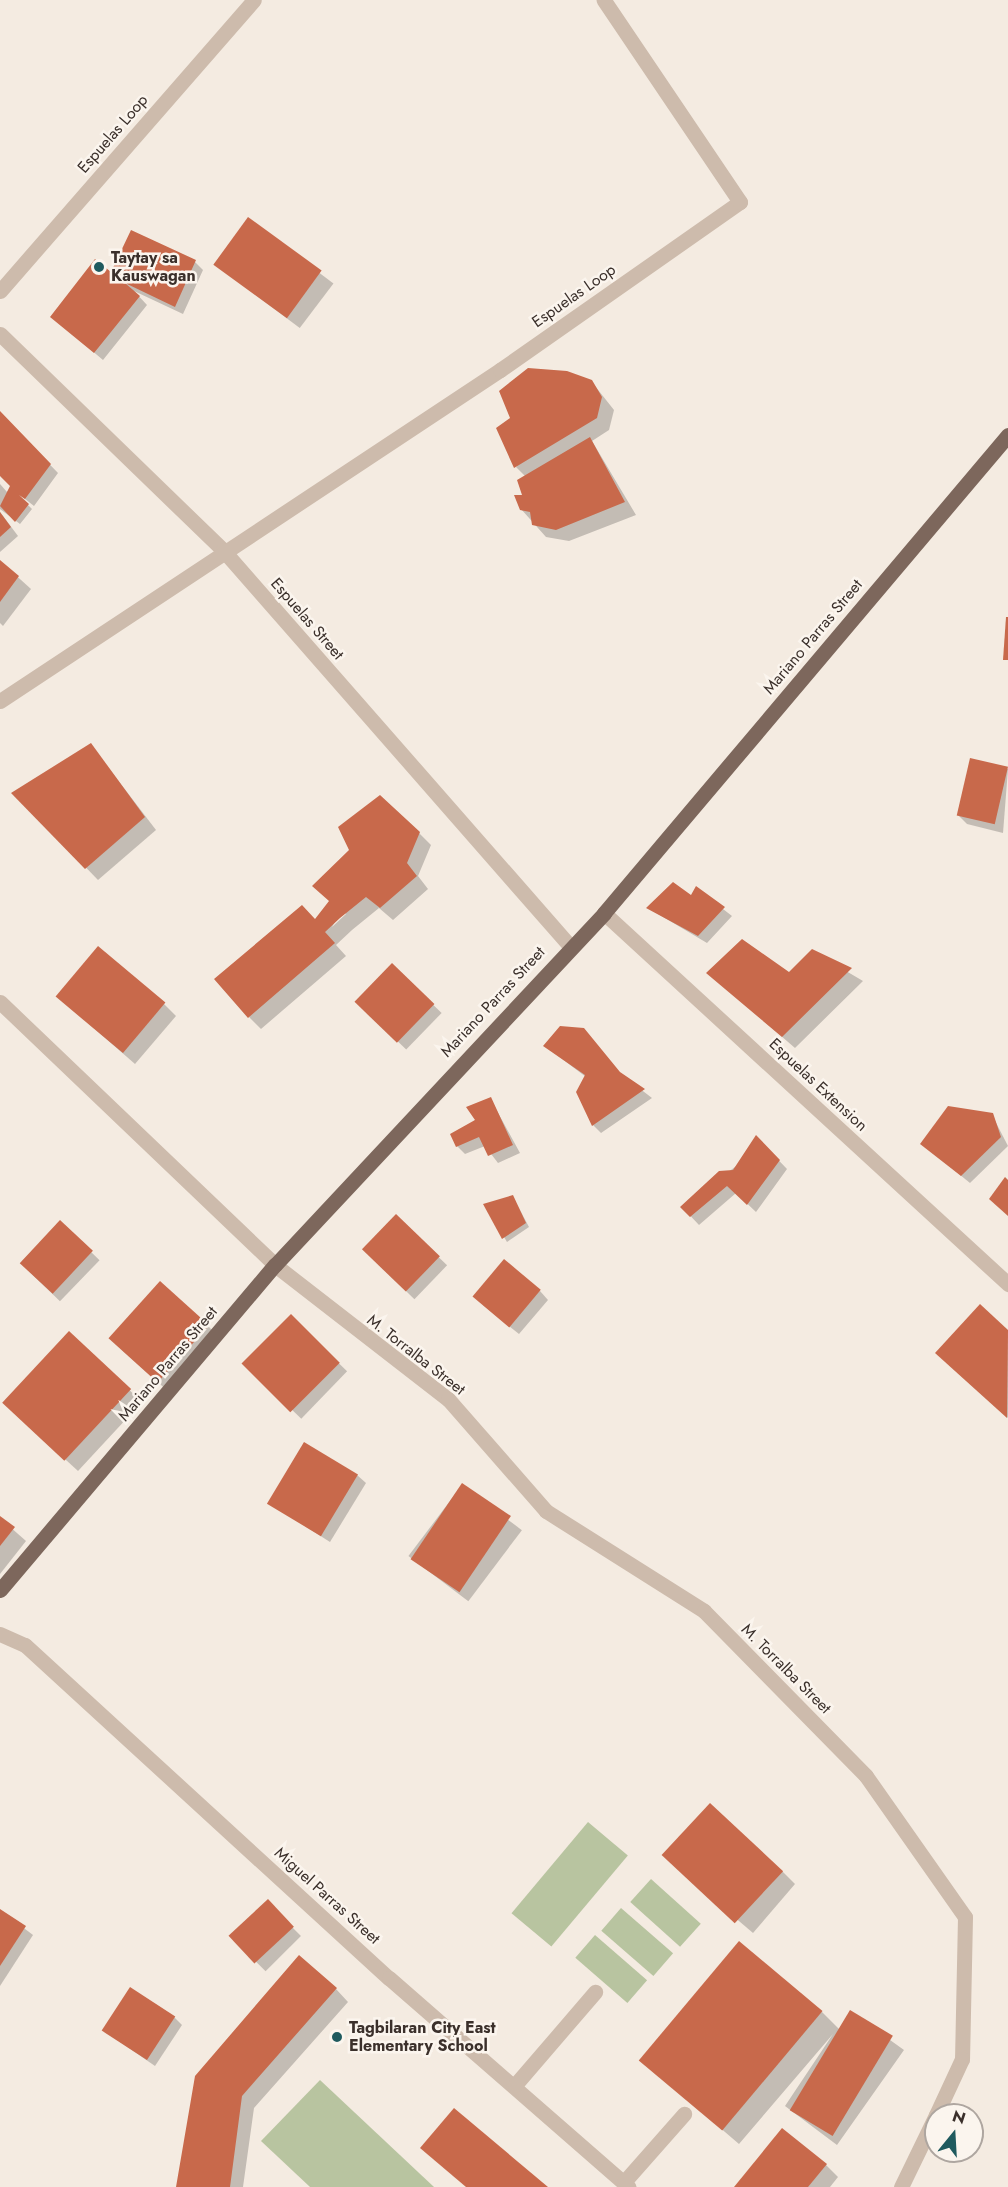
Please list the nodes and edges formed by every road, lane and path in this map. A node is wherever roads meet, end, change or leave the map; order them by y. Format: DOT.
graph roads {
  1 [pos="254,0"];
  2 [pos="604,0"];
  3 [pos="0,291"];
  4 [pos="0,334"];
  5 [pos="1008,435"];
  6 [pos="223,550"];
  7 [pos="0,701"];
  8 [pos="604,913"];
  9 [pos="569,945"];
  10 [pos="0,1002"];
  11 [pos="275,1265"];
  12 [pos="1008,1284"];
  13 [pos="0,1590"];
  14 [pos="0,1634"];
  15 [pos="595,1992"];
  16 [pos="515,2085"];
  17 [pos="942,2103"];
  18 [pos="684,2114"];
  19 [pos="924,2140"];
  20 [pos="627,2185"];
  21 [pos="901,2187"];
  1 -- 3 [label="street, Espuelas Loop"];
  2 -- 6 [label="street, Espuelas Loop"];
  4 -- 6 [label="street, Espuelas Street"];
  5 -- 8 [label="main road, Mariano Parras Street"];
  6 -- 7 [label="street"];
  6 -- 9 [label="street, Espuelas Street"];
  8 -- 9 [label="main road, Mariano Parras Street"];
  8 -- 12 [label="street, Espuelas Extension"];
  9 -- 11 [label="main road, Mariano Parras Street"];
  10 -- 11 [label="street, M. Torralba Street"];
  11 -- 13 [label="main road, Mariano Parras Street"];
  11 -- 17 [label="street, M. Torralba Street"];
  14 -- 16 [label="street, Miguel Parras Street"];
  15 -- 16 [label="street"];
  16 -- 20 [label="street, Miguel Parras Street"];
  18 -- 20 [label="street"];
  19 -- 21 [label="street, M. Torralba Street"];
}
